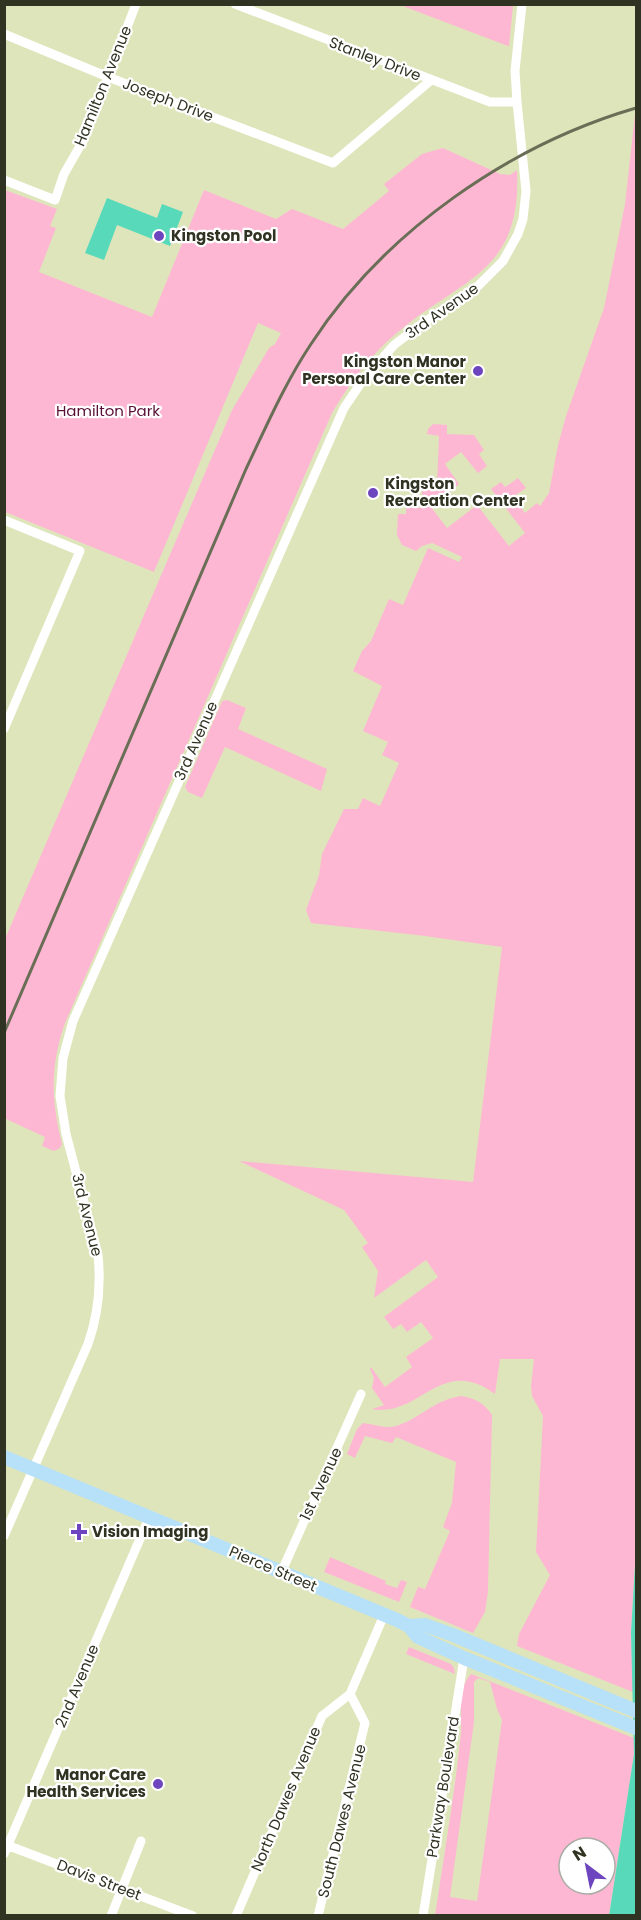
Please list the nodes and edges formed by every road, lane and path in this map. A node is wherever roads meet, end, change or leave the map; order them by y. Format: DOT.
graph roads {
  1 [pos="136,4"];
  2 [pos="235,4"];
  3 [pos="522,4"];
  4 [pos="4,34"];
  5 [pos="108,77"];
  6 [pos="430,81"];
  7 [pos="517,102"];
  8 [pos="4,180"];
  9 [pos="4,519"];
  10 [pos="4,729"];
  11 [pos="361,1394"];
  12 [pos="4,1457"];
  13 [pos="34,1469"];
  14 [pos="149,1518"];
  15 [pos="4,1536"];
  16 [pos="281,1573"];
  17 [pos="384,1615"];
  18 [pos="409,1626"];
  19 [pos="464,1658"];
  20 [pos="350,1694"];
  21 [pos="636,1711"];
  22 [pos="636,1728"];
  23 [pos="141,1841"];
  24 [pos="6,1848"];
  25 [pos="122,1888"];
  26 [pos="111,1916"];
  27 [pos="193,1916"];
  28 [pos="236,1916"];
  29 [pos="318,1916"];
  30 [pos="423,1916"];
  1 -- 5 [label="street, Hamilton Avenue"];
  2 -- 6 [label="street, Stanley Drive"];
  3 -- 7 [label="street, 3rd Avenue"];
  4 -- 5 [label="street, Joseph Drive"];
  5 -- 6 [label="street, Joseph Drive"];
  5 -- 8 [label="street, Hamilton Avenue"];
  6 -- 7 [label="street, Stanley Drive"];
  7 -- 13 [label="street, 3rd Avenue"];
  9 -- 10 [label="street"];
  11 -- 16 [label="street, 1st Avenue"];
  12 -- 13 [label="main road, Pierce Street"];
  13 -- 14 [label="main road, Pierce Street"];
  13 -- 15 [label="street, 3rd Avenue"];
  14 -- 16 [label="main road, Pierce Street"];
  14 -- 24 [label="street, 2nd Avenue"];
  16 -- 17 [label="main road, Pierce Street"];
  17 -- 18 [label="main road, Pierce Street"];
  17 -- 20 [label="street"];
  18 -- 19 [label="main road, Pierce Street"];
  18 -- 21 [label="main road, Pierce Street"];
  19 -- 22 [label="main road, Pierce Street"];
  19 -- 30 [label="street, Parkway Boulevard"];
  20 -- 28 [label="street, North Dawes Avenue"];
  20 -- 29 [label="street, South Dawes Avenue"];
  23 -- 25 [label="street"];
  24 -- 25 [label="street, Davis Street"];
  25 -- 26 [label="street"];
  25 -- 27 [label="street, Davis Street"];
}
